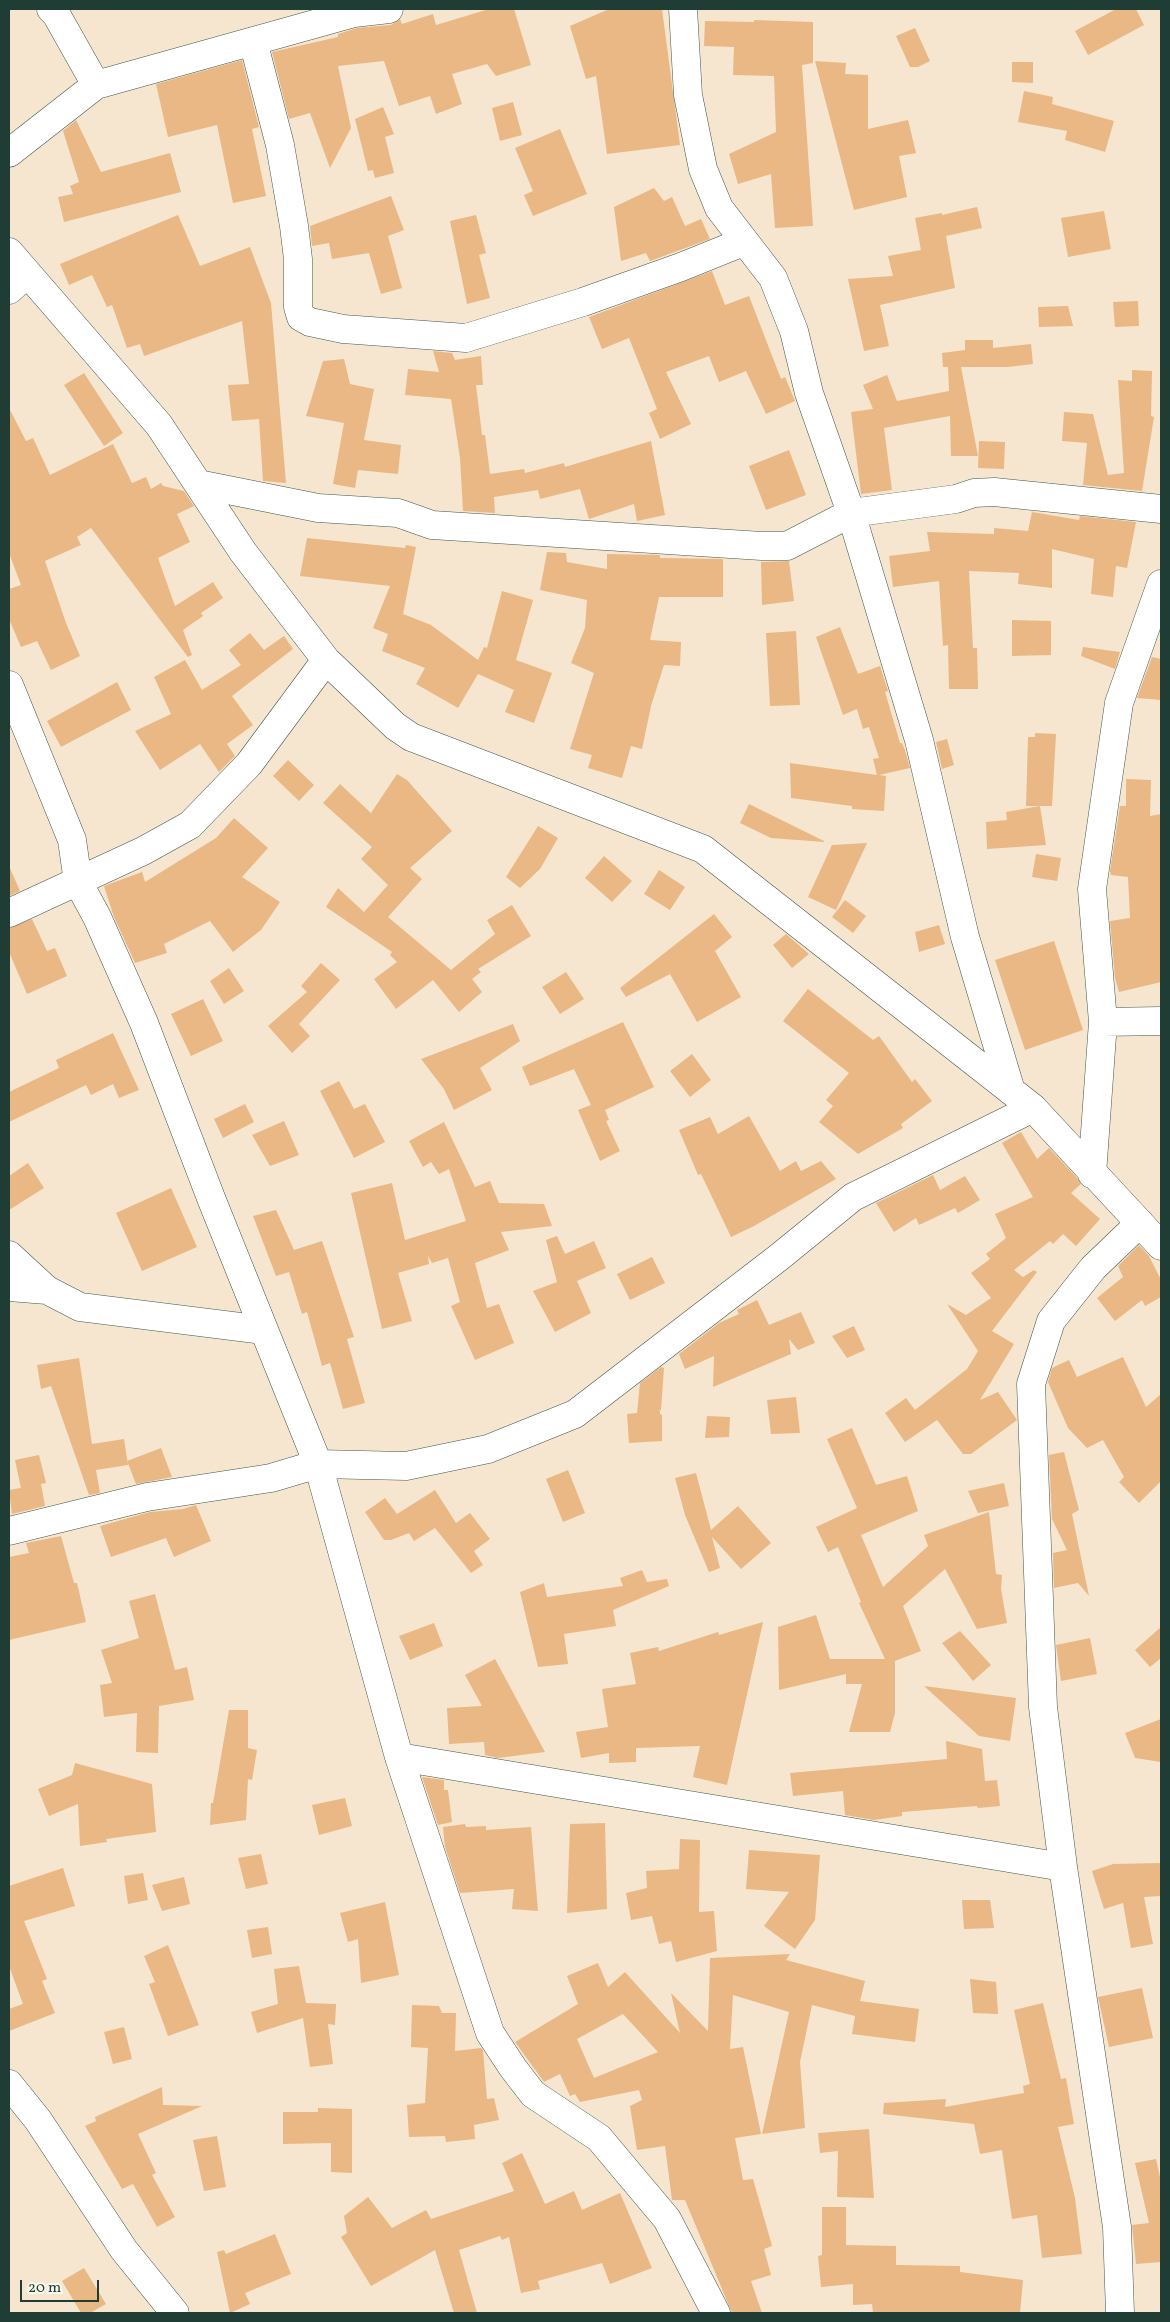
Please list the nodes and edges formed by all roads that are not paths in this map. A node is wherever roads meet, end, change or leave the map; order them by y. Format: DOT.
graph roads {
  1 [pos="51,9"];
  2 [pos="389,9"];
  3 [pos="683,9"];
  4 [pos="354,11"];
  5 [pos="254,41"];
  6 [pos="96,85"];
  7 [pos="9,153"];
  8 [pos="743,242"];
  9 [pos="9,252"];
  10 [pos="18,282"];
  11 [pos="198,484"];
  12 [pos="1161,509"];
  13 [pos="850,513"];
  14 [pos="1161,584"];
  15 [pos="326,660"];
  16 [pos="9,684"];
  17 [pos="78,882"];
  18 [pos="9,913"];
  19 [pos="1161,1021"];
  20 [pos="1102,1022"];
  21 [pos="1011,1091"];
  22 [pos="1033,1108"];
  23 [pos="1092,1174"];
  24 [pos="1140,1223"];
  25 [pos="1161,1246"];
  26 [pos="9,1255"];
  27 [pos="9,1287"];
  28 [pos="47,1290"];
  29 [pos="264,1330"];
  30 [pos="318,1464"];
  31 [pos="9,1531"];
  32 [pos="399,1757"];
  33 [pos="1063,1867"];
  34 [pos="9,2084"];
  35 [pos="175,2313"];
  36 [pos="716,2313"];
  37 [pos="1120,2313"];
  1 -- 6 [label="street"];
  2 -- 4 [label="street"];
  3 -- 8 [label="street"];
  4 -- 5 [label="street"];
  5 -- 6 [label="street"];
  5 -- 8 [label="street"];
  6 -- 7 [label="street"];
  8 -- 13 [label="street"];
  9 -- 10 [label="street"];
  10 -- 11 [label="street"];
  11 -- 13 [label="street"];
  11 -- 15 [label="street"];
  12 -- 13 [label="street"];
  13 -- 21 [label="street"];
  14 -- 20 [label="street"];
  15 -- 17 [label="street"];
  15 -- 21 [label="street"];
  16 -- 17 [label="street"];
  17 -- 18 [label="street"];
  17 -- 29 [label="street"];
  19 -- 20 [label="street"];
  20 -- 23 [label="street"];
  21 -- 22 [label="street"];
  22 -- 23 [label="street"];
  22 -- 30 [label="street"];
  23 -- 24 [label="street"];
  24 -- 25 [label="street"];
  24 -- 33 [label="street"];
  26 -- 28 [label="street"];
  27 -- 28 [label="street"];
  28 -- 29 [label="street"];
  29 -- 30 [label="street"];
  30 -- 31 [label="street"];
  30 -- 32 [label="street"];
  32 -- 33 [label="street"];
  32 -- 36 [label="street"];
  33 -- 37 [label="street"];
  34 -- 35 [label="street"];
}
